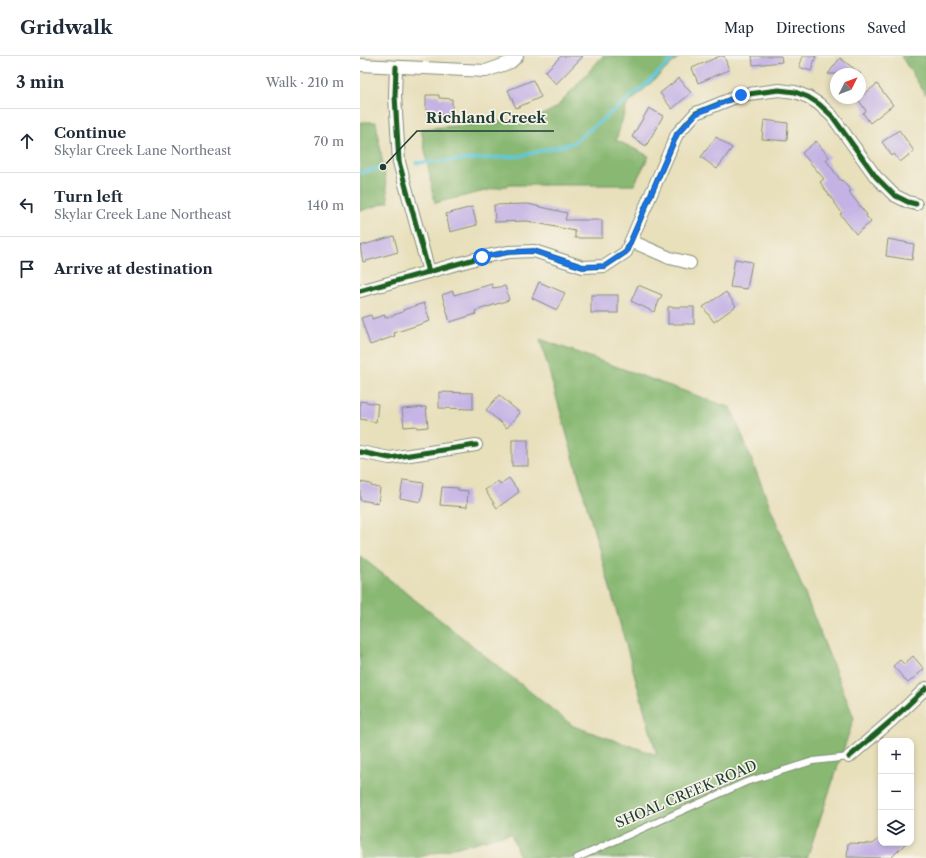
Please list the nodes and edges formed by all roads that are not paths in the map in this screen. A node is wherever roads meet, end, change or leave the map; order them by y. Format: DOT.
graph roads {
  1 [pos="517,56"];
  2 [pos="360,65"];
  3 [pos="396,67"];
  4 [pos="916,204"];
  5 [pos="631,241"];
  6 [pos="690,263"];
  7 [pos="428,272"];
  8 [pos="360,292"];
  9 [pos="476,446"];
  10 [pos="360,452"];
  11 [pos="926,688"];
  12 [pos="849,757"];
  13 [pos="577,858"];
  1 -- 3 [label="street"];
  2 -- 3 [label="street"];
  3 -- 7 [label="street"];
  4 -- 5 [label="street"];
  5 -- 6 [label="street"];
  5 -- 7 [label="street"];
  7 -- 8 [label="street"];
  9 -- 10 [label="street"];
  11 -- 12 [label="street, SHOAL CREEK ROAD"];
  12 -- 13 [label="lane, SHOAL CREEK ROAD"];
}
